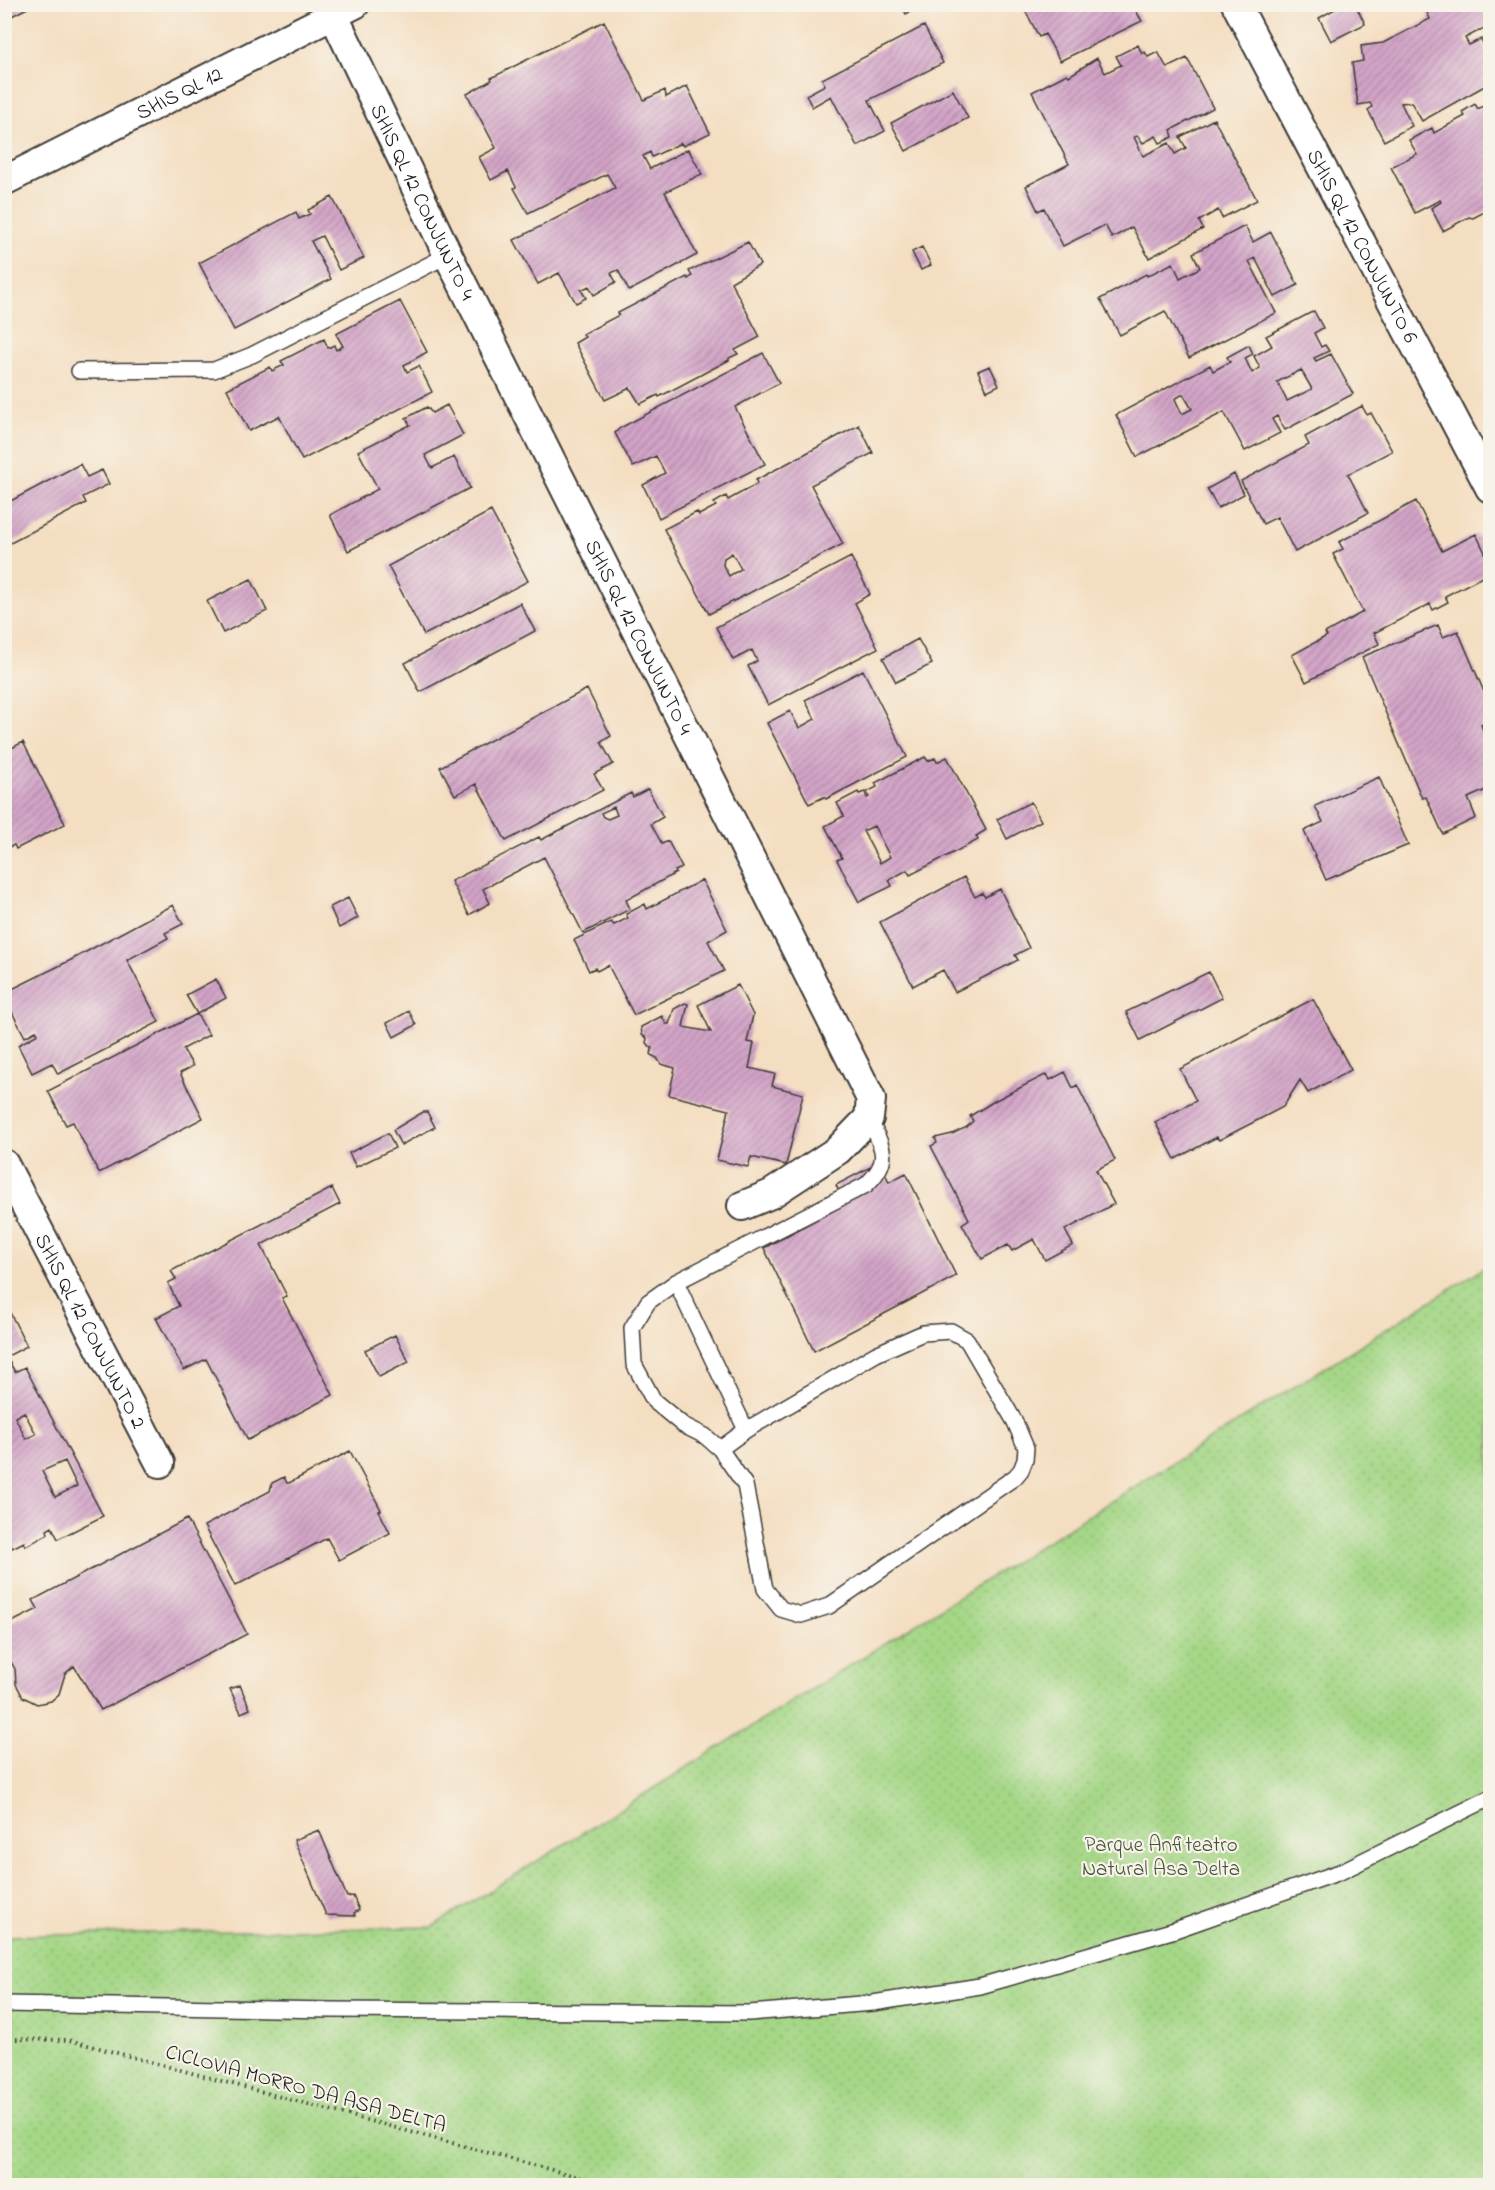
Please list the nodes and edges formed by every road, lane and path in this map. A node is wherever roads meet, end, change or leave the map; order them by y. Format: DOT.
graph roads {
  1 [pos="1236,4"];
  2 [pos="344,10"];
  3 [pos="4,181"];
  4 [pos="448,255"];
  5 [pos="78,371"];
  6 [pos="1491,488"];
  7 [pos="869,1118"];
  8 [pos="4,1164"];
  9 [pos="742,1206"];
  10 [pos="676,1282"];
  11 [pos="746,1430"];
  12 [pos="720,1449"];
  13 [pos="160,1463"];
  14 [pos="1491,1798"];
  15 [pos="4,2004"];
  16 [pos="4,2039"];
  17 [pos="597,2186"];
  1 -- 6 [label="street, SHIS QL 12 CONJUNTO 6"];
  2 -- 3 [label="street, SHIS QL 12"];
  2 -- 4 [label="street, SHIS QL 12 CONJUNTO 4"];
  4 -- 5 [label="lane"];
  4 -- 7 [label="street, SHIS QL 12 CONJUNTO 4"];
  7 -- 9 [label="street"];
  7 -- 10 [label="lane"];
  8 -- 13 [label="street, SHIS QL 12 CONJUNTO 2"];
  10 -- 11 [label="lane"];
  10 -- 12 [label="lane"];
  11 -- 12 [label="lane"];
  11 -- 12 [label="lane"];
  14 -- 15 [label="lane"];
  16 -- 17 [label="path, CICLOVIA MORRO DA ASA DELTA"];
}
